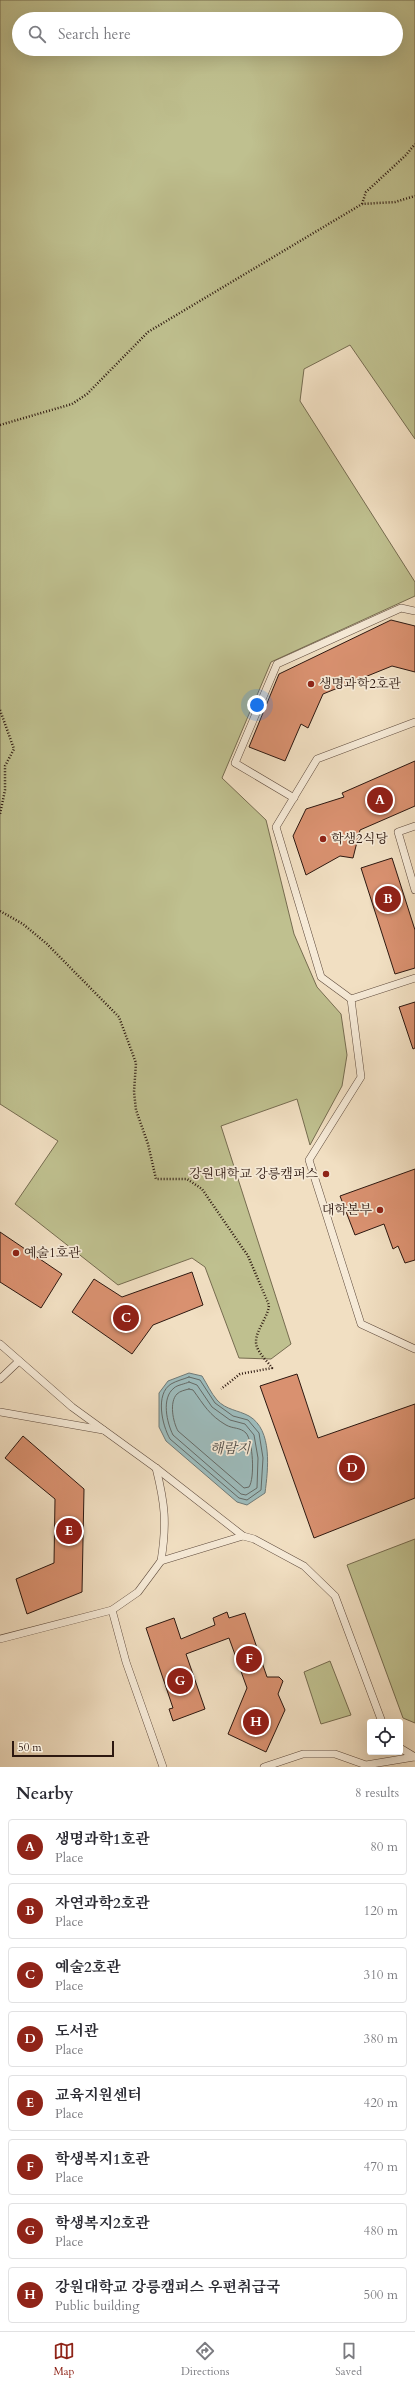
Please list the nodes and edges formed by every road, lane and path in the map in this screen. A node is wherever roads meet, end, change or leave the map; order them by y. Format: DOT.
graph roads {
  1 [pos="415,144"];
  2 [pos="415,196"];
  3 [pos="362,204"];
  4 [pos="0,425"];
  5 [pos="415,611"];
  6 [pos="0,710"];
  7 [pos="415,722"];
  8 [pos="294,798"];
  9 [pos="0,814"];
  10 [pos="415,826"];
  11 [pos="415,890"];
  12 [pos="0,911"];
  13 [pos="415,978"];
  14 [pos="350,999"];
  15 [pos="0,1344"];
  16 [pos="415,1349"];
  17 [pos="19,1361"];
  18 [pos="0,1379"];
  19 [pos="221,1389"];
  20 [pos="0,1412"];
  21 [pos="105,1430"];
  22 [pos="156,1468"];
  23 [pos="243,1536"];
  24 [pos="161,1561"];
  25 [pos="112,1610"];
  26 [pos="0,1639"];
  27 [pos="381,1719"];
  28 [pos="403,1750"];
  29 [pos="414,1757"];
  30 [pos="163,1767"];
  31 [pos="264,1767"];
  1 -- 3 [label="path"];
  2 -- 3 [label="path"];
  3 -- 4 [label="path"];
  5 -- 8 [label="lane"];
  6 -- 9 [label="path"];
  7 -- 8 [label="lane"];
  8 -- 14 [label="lane"];
  10 -- 11 [label="lane"];
  12 -- 19 [label="path"];
  13 -- 14 [label="lane"];
  14 -- 16 [label="lane"];
  15 -- 17 [label="lane"];
  17 -- 18 [label="lane"];
  17 -- 21 [label="lane"];
  20 -- 21 [label="lane"];
  21 -- 22 [label="lane"];
  22 -- 23 [label="lane"];
  22 -- 24 [label="lane"];
  23 -- 24 [label="lane"];
  23 -- 27 [label="lane"];
  24 -- 25 [label="lane"];
  25 -- 26 [label="lane"];
  25 -- 30 [label="lane"];
  28 -- 29 [label="lane"];
  29 -- 31 [label="lane"];
}
